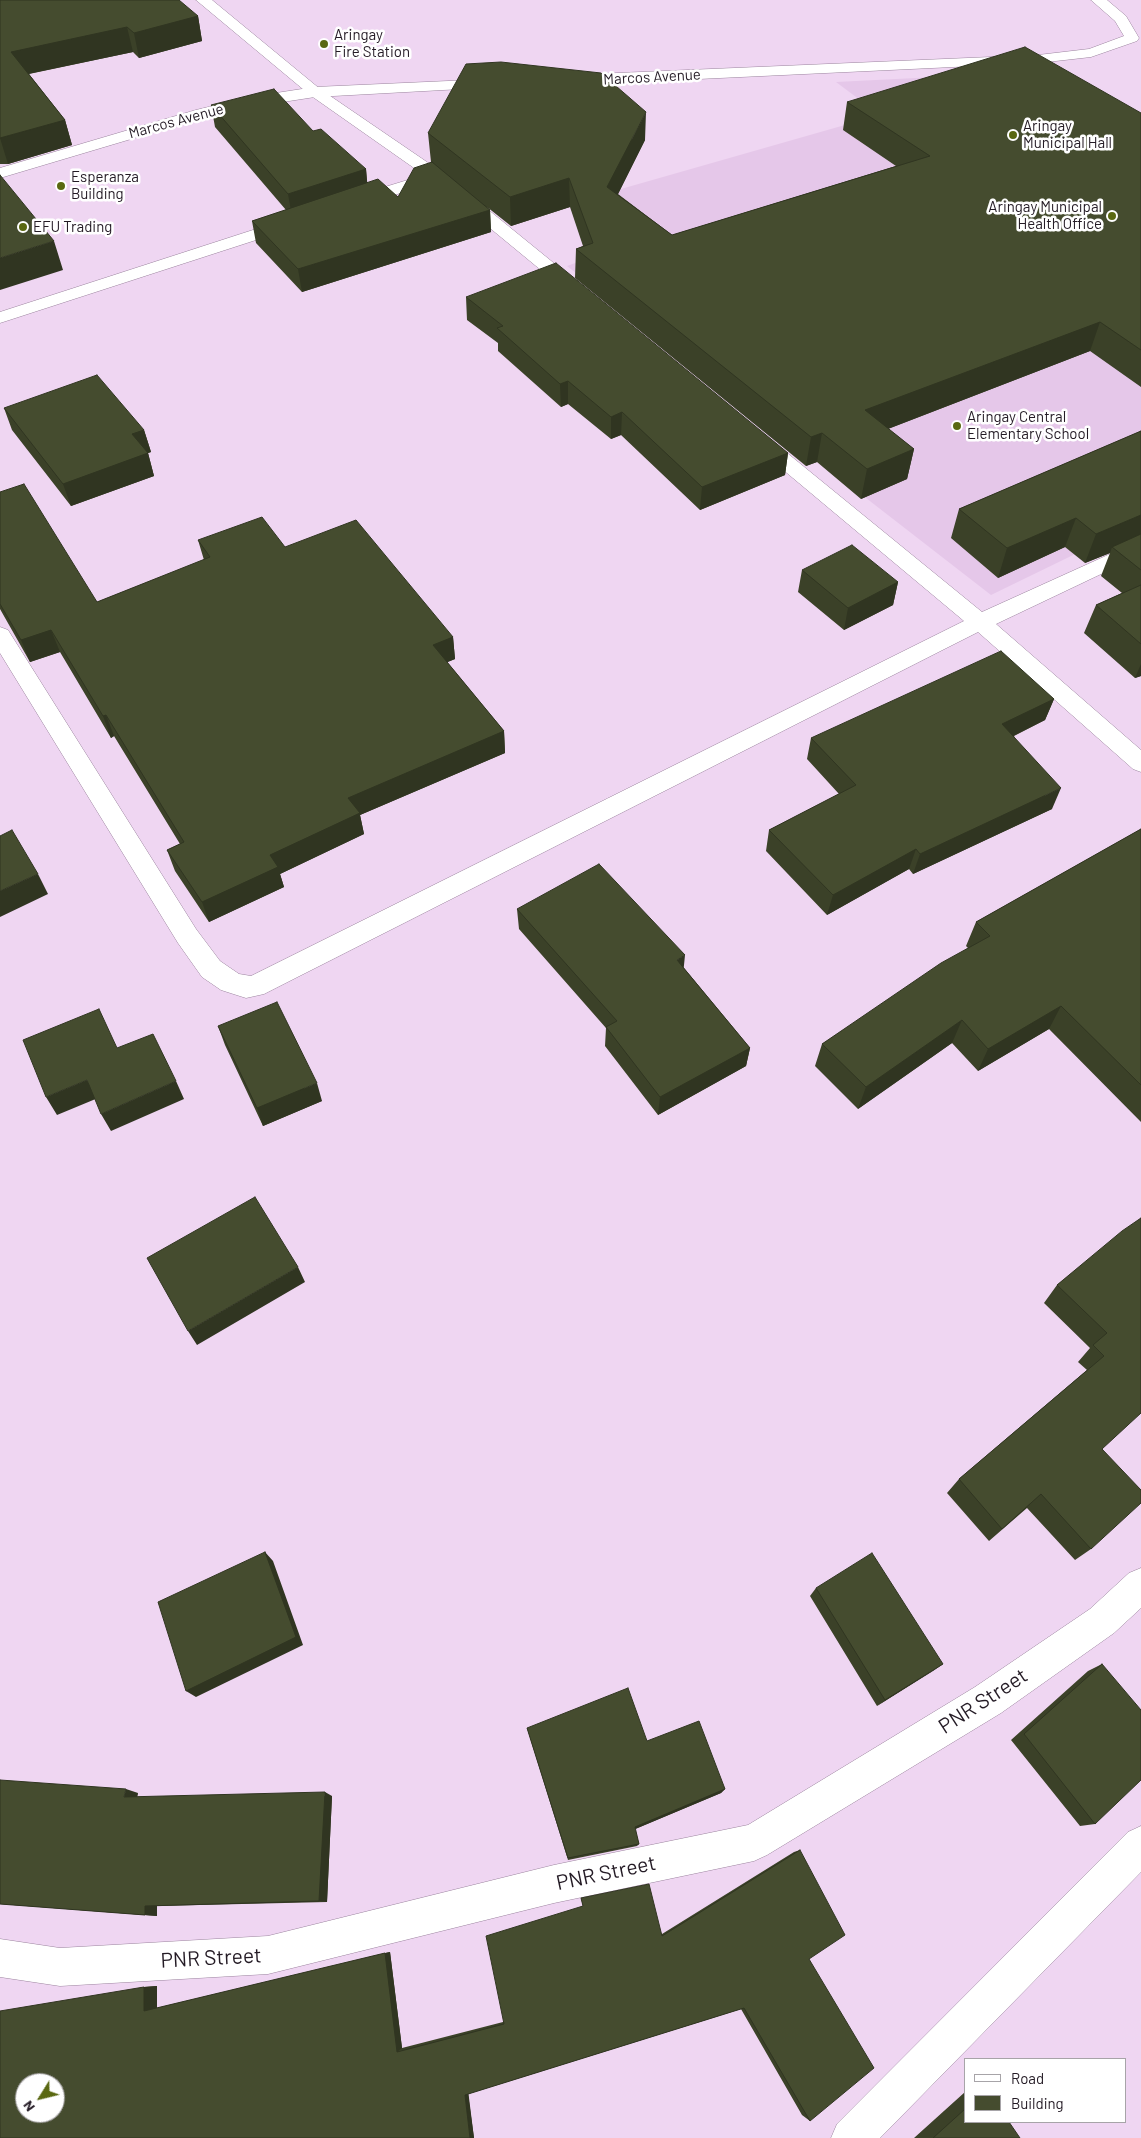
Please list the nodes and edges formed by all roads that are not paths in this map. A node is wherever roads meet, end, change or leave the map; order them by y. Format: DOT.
graph roads {
  1 [pos="203,0"];
  2 [pos="1098,0"];
  3 [pos="1137,38"];
  4 [pos="1038,59"];
  5 [pos="1062,74"];
  6 [pos="554,81"];
  7 [pos="507,83"];
  8 [pos="315,92"];
  9 [pos="0,173"];
  10 [pos="437,176"];
  11 [pos="342,206"];
  12 [pos="304,219"];
  13 [pos="590,301"];
  14 [pos="0,318"];
  15 [pos="743,427"];
  16 [pos="1141,547"];
  17 [pos="980,622"];
  18 [pos="0,636"];
  19 [pos="1141,762"];
  20 [pos="1141,1585"];
  21 [pos="1141,1845"];
  22 [pos="0,1958"];
  23 [pos="851,2138"];
  1 -- 8 [label="street"];
  2 -- 3 [label="street"];
  3 -- 4 [label="street, Marcos Avenue"];
  4 -- 5 [label="street"];
  4 -- 6 [label="street, Marcos Avenue"];
  7 -- 8 [label="street, Marcos Avenue"];
  8 -- 9 [label="street, Marcos Avenue"];
  8 -- 10 [label="street"];
  10 -- 11 [label="street"];
  10 -- 13 [label="street"];
  12 -- 14 [label="street"];
  15 -- 17 [label="street"];
  16 -- 17 [label="street"];
  17 -- 18 [label="street"];
  17 -- 19 [label="street"];
  20 -- 22 [label="street, PNR Street"];
  21 -- 23 [label="street"];
}
